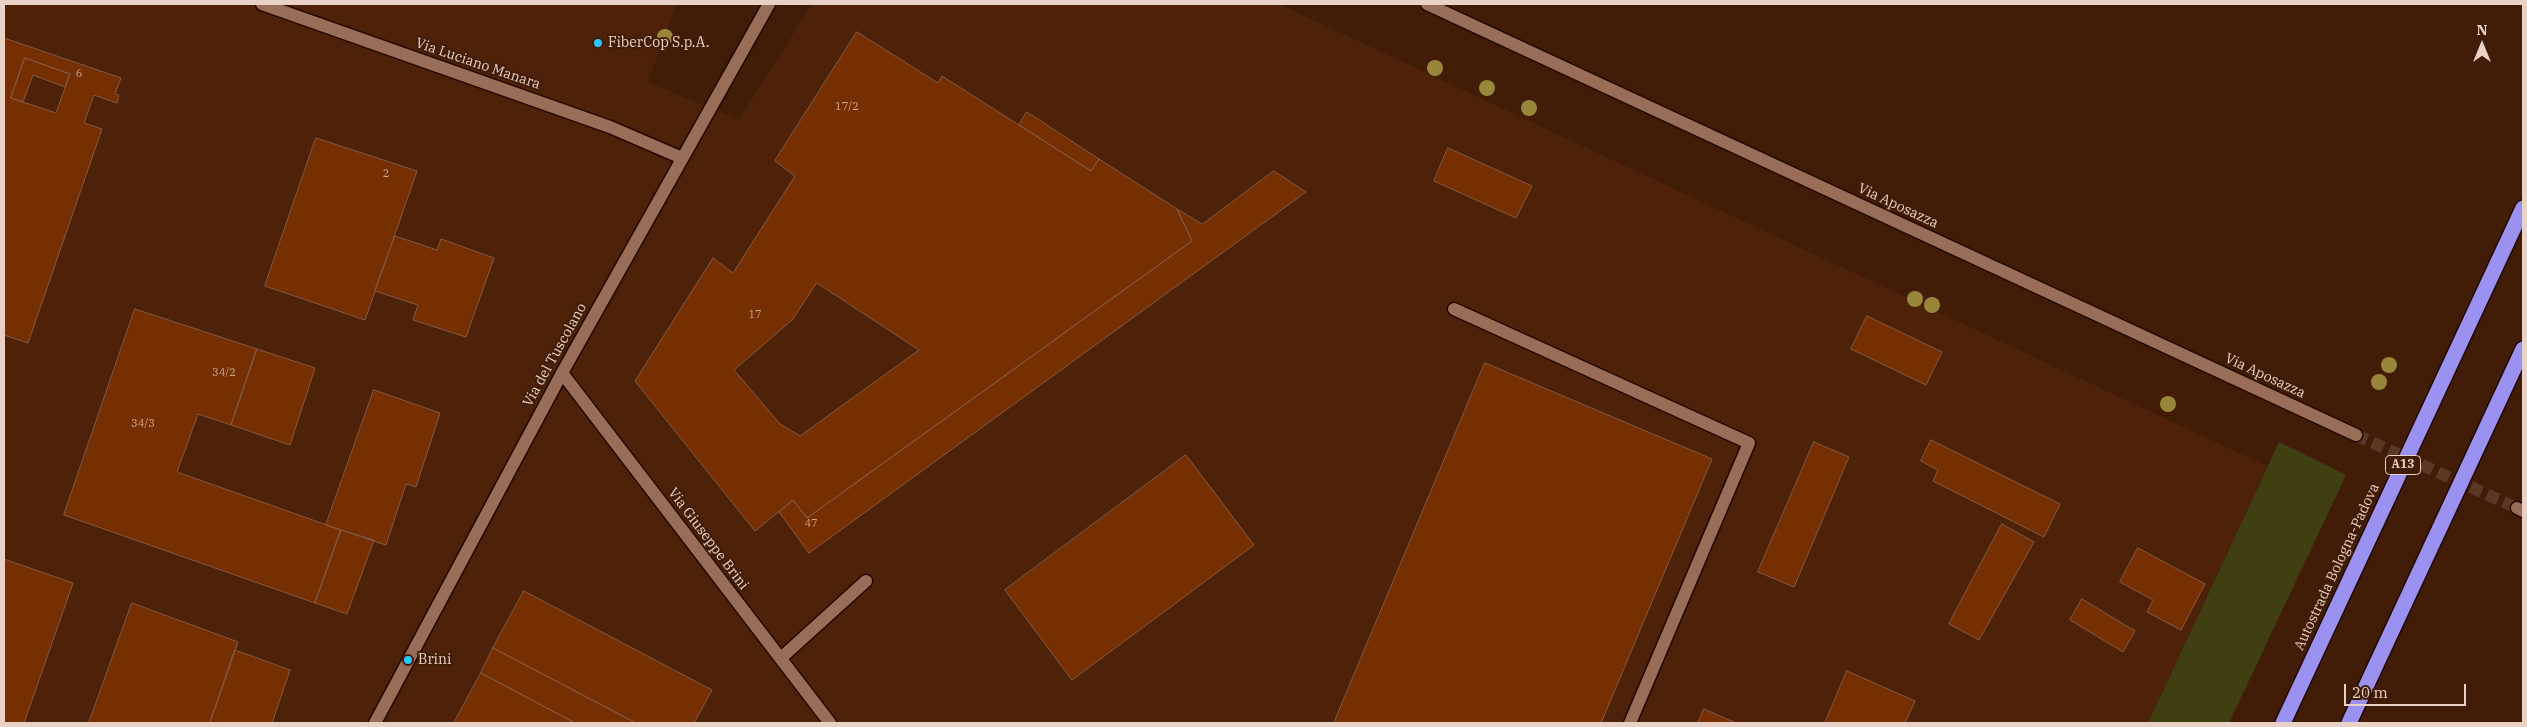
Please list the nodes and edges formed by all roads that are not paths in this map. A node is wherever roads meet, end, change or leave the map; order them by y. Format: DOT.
graph roads {
  1 [pos="262,4"];
  2 [pos="768,4"];
  3 [pos="1427,4"];
  4 [pos="682,158"];
  5 [pos="2523,208"];
  6 [pos="1454,309"];
  7 [pos="2523,349"];
  8 [pos="562,372"];
  9 [pos="2356,435"];
  10 [pos="866,581"];
  11 [pos="780,658"];
  12 [pos="375,723"];
  13 [pos="830,723"];
  14 [pos="1630,723"];
  15 [pos="2283,723"];
  16 [pos="2349,723"];
  1 -- 4 [label="street, Via Luciano Manara"];
  2 -- 4 [label="street, Via del Tuscolano"];
  3 -- 9 [label="street, Via Aposazza"];
  4 -- 8 [label="street, Via del Tuscolano"];
  5 -- 15 [label="highway, Autostrada Bologna-Padova / A13"];
  6 -- 14 [label="street"];
  7 -- 16 [label="highway"];
  8 -- 11 [label="street, Via Giuseppe Brini"];
  8 -- 12 [label="street, Via del Tuscolano"];
  10 -- 11 [label="street"];
  11 -- 13 [label="street, Via Giuseppe Brini"];
}
